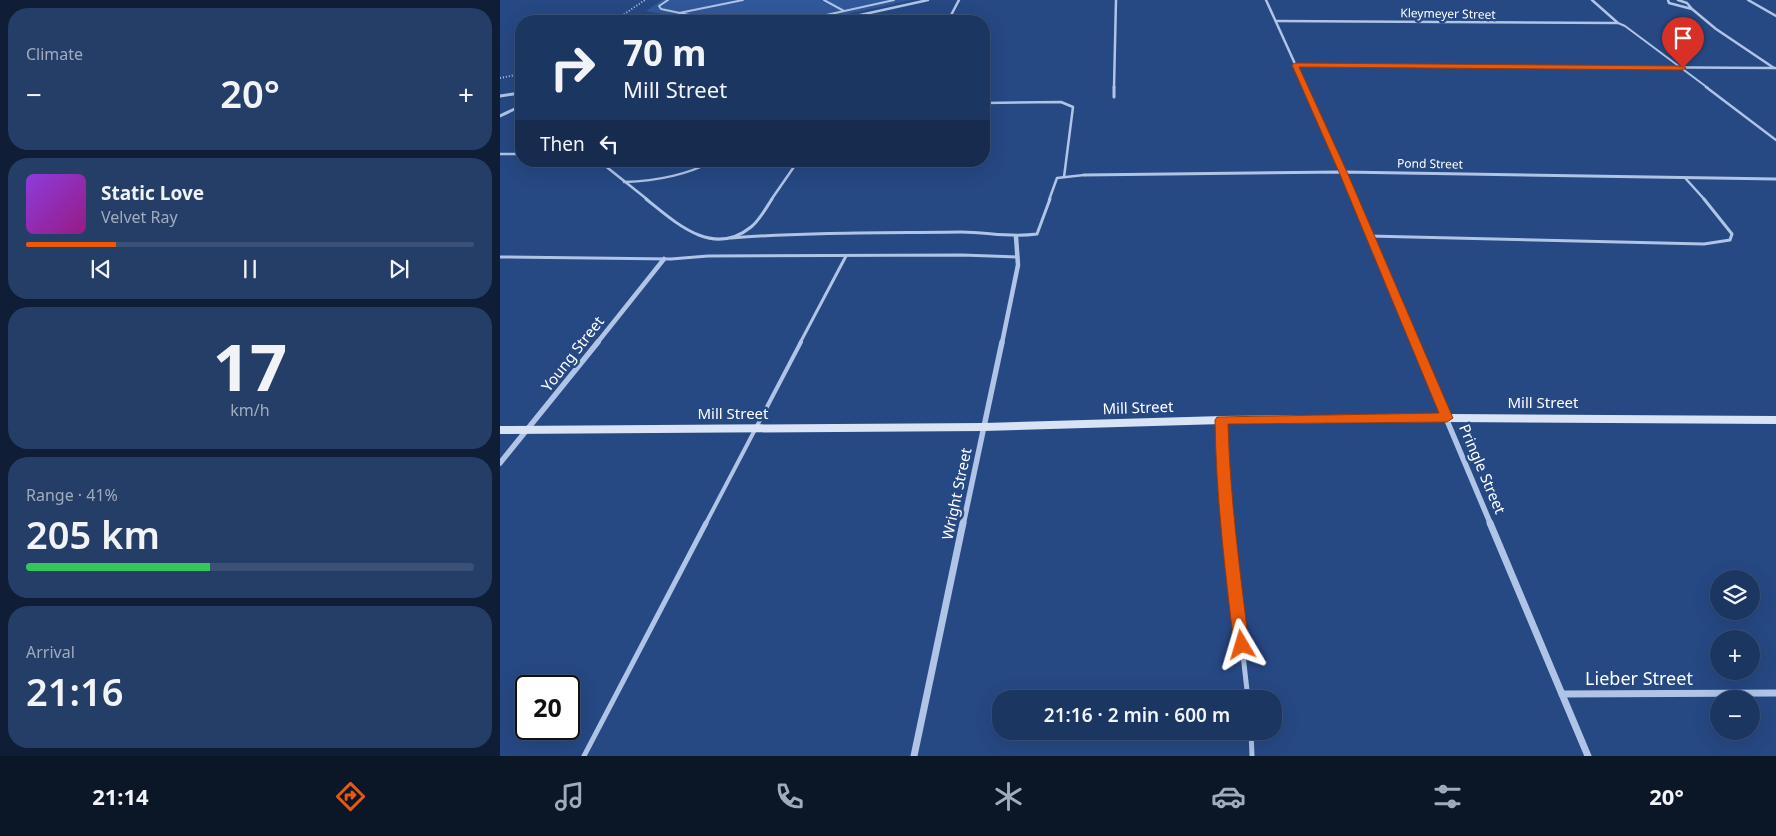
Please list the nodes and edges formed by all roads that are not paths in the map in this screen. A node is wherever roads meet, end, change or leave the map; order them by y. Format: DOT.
graph roads {
  1 [pos="668,0"];
  2 [pos="743,0"];
  3 [pos="824,0"];
  4 [pos="894,0"];
  5 [pos="928,0"];
  6 [pos="959,0"];
  7 [pos="1116,0"];
  8 [pos="1266,0"];
  9 [pos="1592,0"];
  10 [pos="1668,0"];
  11 [pos="1678,0"];
  12 [pos="1748,0"];
  13 [pos="1692,9"];
  14 [pos="844,11"];
  15 [pos="677,14"];
  16 [pos="864,14"];
  17 [pos="683,15"];
  18 [pos="826,15"];
  19 [pos="860,15"];
  20 [pos="951,15"];
  21 [pos="1776,16"];
  22 [pos="1276,21"];
  23 [pos="1617,22"];
  24 [pos="1295,65"];
  25 [pos="1683,68"];
  26 [pos="1775,69"];
  27 [pos="515,94"];
  28 [pos="500,96"];
  29 [pos="1114,97"];
  30 [pos="990,103"];
  31 [pos="515,109"];
  32 [pos="500,116"];
  33 [pos="1776,140"];
  34 [pos="500,154"];
  35 [pos="515,154"];
  36 [pos="606,167"];
  37 [pos="700,167"];
  38 [pos="794,167"];
  39 [pos="1343,172"];
  40 [pos="1084,175"];
  41 [pos="1064,177"];
  42 [pos="1686,179"];
  43 [pos="1776,179"];
  44 [pos="624,182"];
  45 [pos="1369,236"];
  46 [pos="1016,237"];
  47 [pos="731,238"];
  48 [pos="846,256"];
  49 [pos="500,257"];
  50 [pos="1018,258"];
  51 [pos="664,259"];
  52 [pos="1447,418"];
  53 [pos="1222,420"];
  54 [pos="1776,420"];
  55 [pos="984,427"];
  56 [pos="756,429"];
  57 [pos="500,430"];
  58 [pos="528,430"];
  59 [pos="500,463"];
  60 [pos="1247,690"];
  61 [pos="1776,693"];
  62 [pos="1562,694"];
  63 [pos="1251,740"];
  64 [pos="584,756"];
  65 [pos="914,756"];
  66 [pos="1252,756"];
  67 [pos="1588,756"];
  1 -- 15 [label="lane"];
  2 -- 15 [label="lane"];
  3 -- 14 [label="lane"];
  4 -- 14 [label="lane"];
  5 -- 16 [label="street"];
  6 -- 20 [label="street"];
  7 -- 29 [label="street"];
  8 -- 22 [label="street, Pringle Street"];
  9 -- 23 [label="street"];
  10 -- 13 [label="street"];
  11 -- 13 [label="street"];
  12 -- 21 [label="street"];
  13 -- 26 [label="street"];
  14 -- 18 [label="lane"];
  15 -- 17 [label="lane"];
  16 -- 19 [label="street"];
  22 -- 23 [label="street, Kleymeyer Street"];
  22 -- 24 [label="street, Pringle Street"];
  23 -- 25 [label="lane"];
  24 -- 25 [label="street"];
  24 -- 39 [label="street, Pringle Street"];
  25 -- 26 [label="street"];
  25 -- 33 [label="lane"];
  27 -- 28 [label="street"];
  30 -- 41 [label="lane"];
  31 -- 32 [label="street"];
  34 -- 35 [label="lane"];
  36 -- 44 [label="lane"];
  37 -- 44 [label="lane"];
  38 -- 47 [label="lane"];
  39 -- 40 [label="street, Pond Street"];
  39 -- 42 [label="street, Pond Street"];
  39 -- 45 [label="street, Pringle Street"];
  40 -- 41 [label="lane"];
  41 -- 46 [label="lane"];
  42 -- 43 [label="street, Pond Street"];
  42 -- 45 [label="lane"];
  44 -- 47 [label="lane"];
  45 -- 52 [label="street, Pringle Street"];
  46 -- 47 [label="lane"];
  46 -- 50 [label="street, Wright Street"];
  48 -- 50 [label="lane"];
  48 -- 51 [label="lane"];
  48 -- 56 [label="lane"];
  49 -- 51 [label="lane"];
  50 -- 55 [label="street, Wright Street"];
  51 -- 58 [label="street, Young Street"];
  52 -- 53 [label="street, Mill Street"];
  52 -- 54 [label="street, Mill Street"];
  52 -- 62 [label="street, Pringle Street"];
  53 -- 55 [label="street, Mill Street"];
  53 -- 60 [label="lane"];
  55 -- 56 [label="street, Mill Street"];
  55 -- 65 [label="street, Wright Street"];
  56 -- 58 [label="street, Mill Street"];
  56 -- 64 [label="lane"];
  57 -- 58 [label="street, Mill Street"];
  58 -- 59 [label="street, Young Street"];
  61 -- 62 [label="street, Lieber Street"];
  62 -- 67 [label="street, Pringle Street"];
  63 -- 66 [label="lane"];
}
